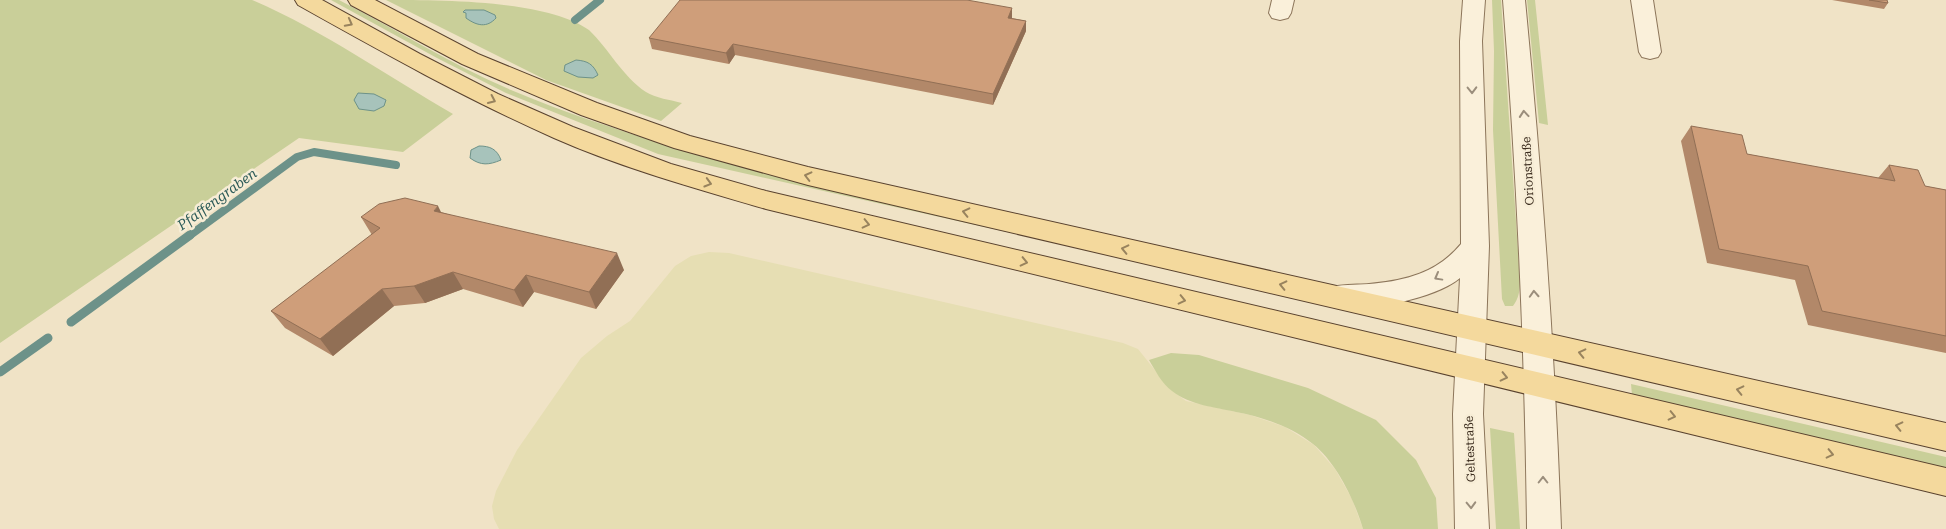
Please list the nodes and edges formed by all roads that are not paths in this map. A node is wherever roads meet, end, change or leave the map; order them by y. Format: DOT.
graph roads {
  1 [pos="306,0"];
  2 [pos="359,0"];
  3 [pos="1474,0"];
  4 [pos="1514,0"];
  5 [pos="1642,0"];
  6 [pos="1650,52"];
  7 [pos="1474,246"];
  8 [pos="1330,296"];
  9 [pos="1470,327"];
  10 [pos="1537,342"];
  11 [pos="1469,368"];
  12 [pos="1539,385"];
  13 [pos="1946,437"];
  14 [pos="1946,482"];
  15 [pos="1472,529"];
  16 [pos="1544,529"];
  1 -- 11 [label="main road, one-way"];
  8 -- 2 [label="main road, one-way"];
  3 -- 7 [label="street, one-way"];
  10 -- 4 [label="street, Orionstraße, one-way"];
  5 -- 6 [label="street"];
  7 -- 8 [label="street, one-way"];
  7 -- 9 [label="street"];
  8 -- 9 [label="main road"];
  9 -- 10 [label="main road"];
  9 -- 11 [label="street, Geltestraße"];
  10 -- 12 [label="street, Orionstraße"];
  13 -- 10 [label="main road, one-way"];
  11 -- 12 [label="main road, one-way"];
  11 -- 15 [label="street, Geltestraße, one-way"];
  12 -- 14 [label="main road, one-way"];
  16 -- 12 [label="street, one-way"];
}
